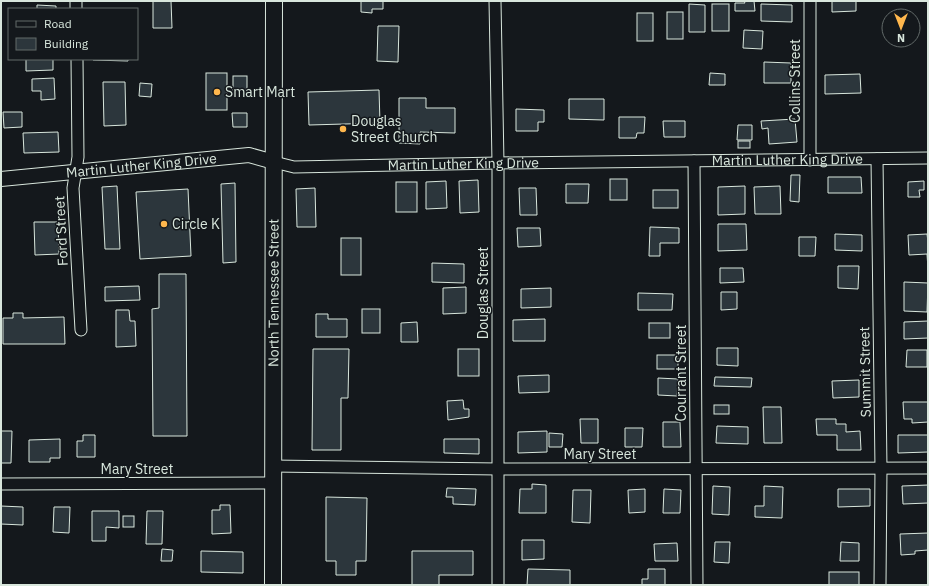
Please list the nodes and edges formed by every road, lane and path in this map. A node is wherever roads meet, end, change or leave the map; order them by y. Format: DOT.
graph roads {
  1 [pos="274,1"];
  2 [pos="495,1"];
  3 [pos="810,1"];
  4 [pos="77,60"];
  5 [pos="928,158"];
  6 [pos="877,159"];
  7 [pos="810,160"];
  8 [pos="274,162"];
  9 [pos="498,162"];
  10 [pos="694,162"];
  11 [pos="76,172"];
  12 [pos="1,179"];
  13 [pos="81,330"];
  14 [pos="272,466"];
  15 [pos="697,468"];
  16 [pos="881,468"];
  17 [pos="928,468"];
  18 [pos="498,469"];
  19 [pos="1,484"];
  20 [pos="273,484"];
  21 [pos="273,585"];
  22 [pos="498,585"];
  23 [pos="697,585"];
  24 [pos="880,585"];
  1 -- 8 [label="main road, North Tennessee Street"];
  2 -- 9 [label="street, Douglas Street"];
  3 -- 7 [label="street, Collins Street"];
  4 -- 11 [label="street, Ford Street"];
  5 -- 6 [label="street, Martin Luther King Drive"];
  6 -- 7 [label="street, Martin Luther King Drive"];
  6 -- 16 [label="street, Summit Street"];
  7 -- 10 [label="street, Martin Luther King Drive"];
  8 -- 9 [label="street, Martin Luther King Drive"];
  8 -- 11 [label="street, Martin Luther King Drive"];
  8 -- 14 [label="main road, North Tennessee Street"];
  9 -- 10 [label="street, Martin Luther King Drive"];
  9 -- 18 [label="street, Douglas Street"];
  10 -- 15 [label="street, Courrant Street"];
  11 -- 12 [label="street, Martin Luther King Drive"];
  11 -- 13 [label="street, Ford Street"];
  14 -- 18 [label="street, Mary Street"];
  14 -- 20 [label="main road, North Tennessee Street"];
  15 -- 16 [label="street, Mary Street"];
  15 -- 18 [label="street, Mary Street"];
  15 -- 23 [label="street, Courrant Street"];
  16 -- 17 [label="street, Mary Street"];
  16 -- 24 [label="street, Summit Street"];
  18 -- 22 [label="street, Douglas Street"];
  19 -- 20 [label="street, Mary Street"];
  20 -- 21 [label="main road, North Tennessee Street"];
}
